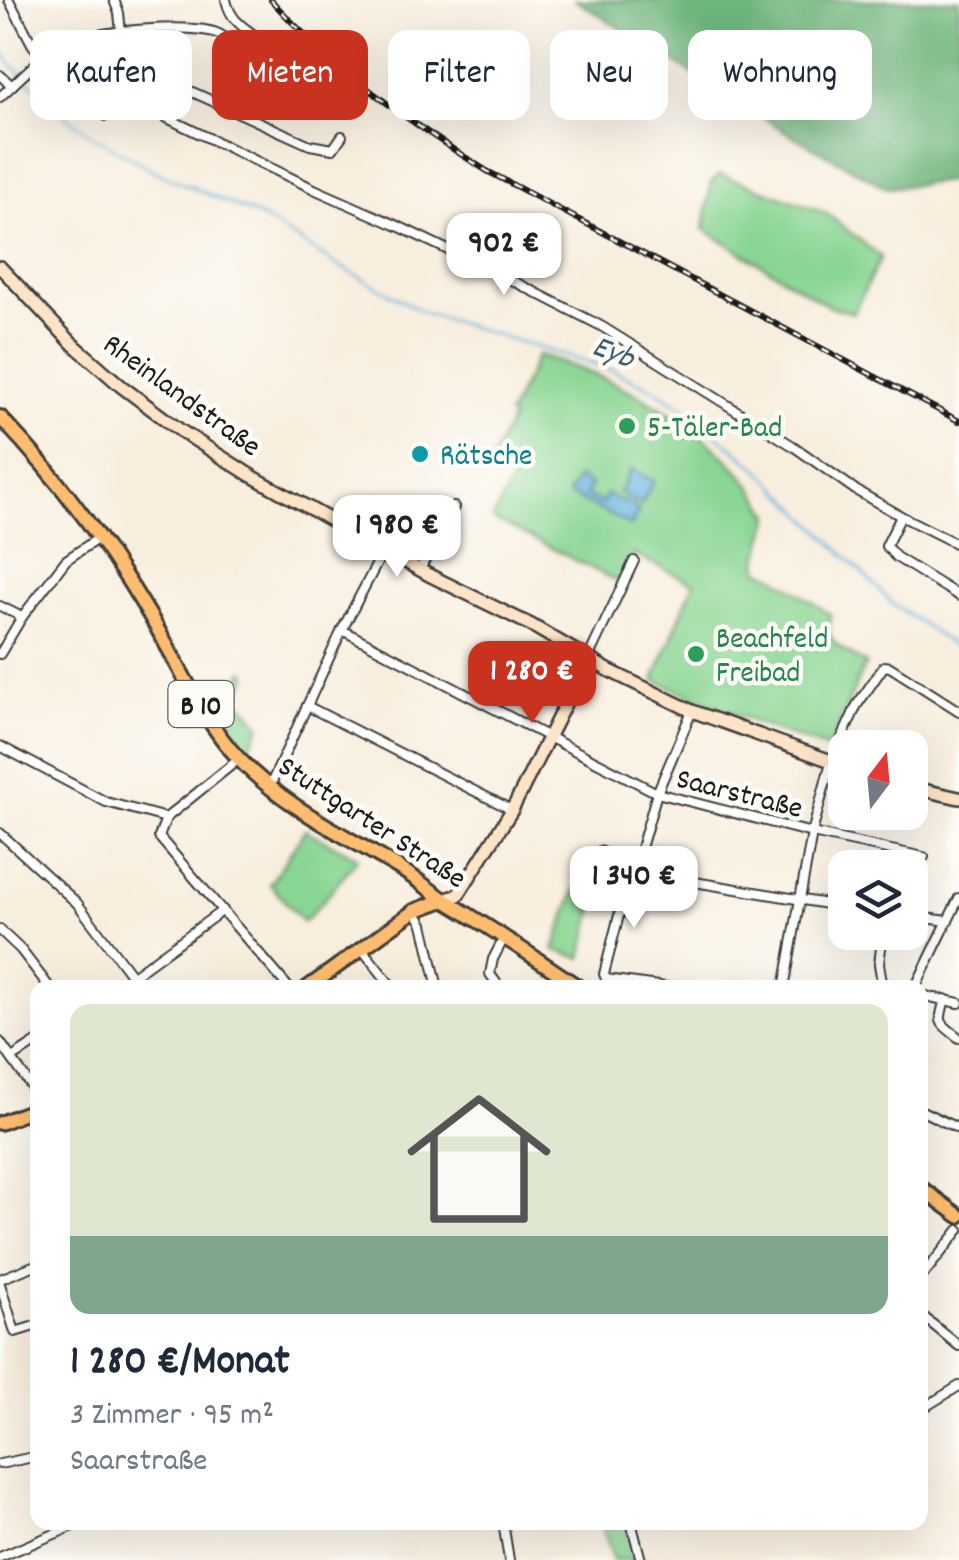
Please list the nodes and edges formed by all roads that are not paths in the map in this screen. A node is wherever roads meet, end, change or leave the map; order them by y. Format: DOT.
graph roads {
  1 [pos="8,0"];
  2 [pos="114,0"];
  3 [pos="226,0"];
  4 [pos="121,30"];
  5 [pos="134,30"];
  6 [pos="175,30"];
  7 [pos="192,31"];
  8 [pos="30,40"];
  9 [pos="30,70"];
  10 [pos="0,75"];
  11 [pos="15,84"];
  12 [pos="192,92"];
  13 [pos="0,97"];
  14 [pos="173,120"];
  15 [pos="342,136"];
  16 [pos="0,266"];
  17 [pos="0,417"];
  18 [pos="454,507"];
  19 [pos="901,516"];
  20 [pos="100,537"];
  21 [pos="959,544"];
  22 [pos="384,550"];
  23 [pos="634,561"];
  24 [pos="420,569"];
  25 [pos="959,596"];
  26 [pos="0,606"];
  27 [pos="22,617"];
  28 [pos="342,630"];
  29 [pos="0,654"];
  30 [pos="588,658"];
  31 [pos="307,706"];
  32 [pos="692,711"];
  33 [pos="959,711"];
  34 [pos="846,730"];
  35 [pos="550,737"];
  36 [pos="0,746"];
  37 [pos="239,760"];
  38 [pos="828,761"];
  39 [pos="828,773"];
  40 [pos="270,786"];
  41 [pos="928,791"];
  42 [pos="657,794"];
  43 [pos="959,798"];
  44 [pos="512,810"];
  45 [pos="166,818"];
  46 [pos="0,833"];
  47 [pos="812,833"];
  48 [pos="895,850"];
  49 [pos="600,851"];
  50 [pos="634,872"];
  51 [pos="959,898"];
  52 [pos="444,900"];
  53 [pos="801,900"];
  54 [pos="828,904"];
  55 [pos="223,910"];
  56 [pos="414,911"];
  57 [pos="928,918"];
  58 [pos="948,921"];
  59 [pos="0,930"];
  60 [pos="504,938"];
  61 [pos="362,949"];
  62 [pos="881,950"];
  63 [pos="133,976"];
  64 [pos="44,980"];
  65 [pos="127,980"];
  66 [pos="136,980"];
  67 [pos="282,980"];
  68 [pos="327,980"];
  69 [pos="387,980"];
  70 [pos="436,980"];
  71 [pos="494,980"];
  72 [pos="568,980"];
  73 [pos="613,980"];
  74 [pos="786,980"];
  75 [pos="882,980"];
  76 [pos="919,980"];
  77 [pos="928,996"];
  78 [pos="945,999"];
  79 [pos="959,1003"];
  80 [pos="959,1038"];
  81 [pos="0,1042"];
  82 [pos="30,1046"];
  83 [pos="12,1058"];
  84 [pos="30,1084"];
  85 [pos="30,1111"];
  86 [pos="928,1114"];
  87 [pos="0,1124"];
  88 [pos="959,1130"];
  89 [pos="928,1193"];
  90 [pos="959,1216"];
  91 [pos="959,1230"];
  92 [pos="30,1268"];
  93 [pos="928,1269"];
  94 [pos="0,1282"];
  95 [pos="928,1321"];
  96 [pos="30,1327"];
  97 [pos="959,1346"];
  98 [pos="959,1386"];
  99 [pos="928,1405"];
  100 [pos="30,1458"];
  101 [pos="0,1464"];
  102 [pos="65,1530"];
  103 [pos="504,1530"];
  104 [pos="634,1530"];
  105 [pos="0,1558"];
  106 [pos="510,1560"];
  107 [pos="641,1560"];
  1 -- 8 [label="street"];
  2 -- 4 [label="street"];
  3 -- 7 [label="street"];
  5 -- 6 [label="street"];
  9 -- 11 [label="street"];
  10 -- 11 [label="street"];
  11 -- 13 [label="street"];
  12 -- 15 [label="street"];
  14 -- 19 [label="street"];
  16 -- 22 [label="main road, Rheinlandstraße"];
  17 -- 20 [label="main road, Stuttgarter Straße / B 10"];
  18 -- 24 [label="street"];
  19 -- 21 [label="street"];
  19 -- 25 [label="street"];
  20 -- 27 [label="street"];
  20 -- 37 [label="main road, Stuttgarter Straße / B 10"];
  22 -- 24 [label="main road, Rheinlandstraße"];
  22 -- 28 [label="street"];
  23 -- 30 [label="street"];
  24 -- 30 [label="main road, Rheinlandstraße"];
  26 -- 27 [label="street"];
  27 -- 29 [label="street"];
  28 -- 31 [label="street"];
  28 -- 35 [label="street, Saarstraße"];
  30 -- 32 [label="main road, Rheinlandstraße"];
  30 -- 35 [label="main road"];
  31 -- 40 [label="street"];
  31 -- 44 [label="street"];
  32 -- 38 [label="main road, Rheinlandstraße"];
  32 -- 42 [label="street"];
  33 -- 34 [label="street"];
  35 -- 42 [label="street, Saarstraße"];
  35 -- 44 [label="main road"];
  36 -- 45 [label="street"];
  37 -- 40 [label="main road, Stuttgarter Straße / B 10"];
  37 -- 45 [label="street"];
  39 -- 47 [label="street"];
  40 -- 52 [label="main road, Stuttgarter Straße / B 10"];
  41 -- 43 [label="main road"];
  42 -- 47 [label="street, Saarstraße"];
  42 -- 50 [label="street"];
  44 -- 52 [label="main road"];
  45 -- 55 [label="street"];
  46 -- 63 [label="street"];
  47 -- 48 [label="street, Saarstraße"];
  47 -- 53 [label="street"];
  49 -- 50 [label="street"];
  50 -- 53 [label="street"];
  50 -- 73 [label="street"];
  51 -- 58 [label="street"];
  52 -- 56 [label="main road"];
  52 -- 60 [label="main road, Stuttgarter Straße / B 10"];
  53 -- 54 [label="street"];
  53 -- 74 [label="street"];
  55 -- 63 [label="street"];
  55 -- 67 [label="street"];
  56 -- 61 [label="main road"];
  56 -- 70 [label="street"];
  57 -- 58 [label="street"];
  58 -- 76 [label="street"];
  59 -- 64 [label="street"];
  60 -- 71 [label="street"];
  60 -- 72 [label="main road, Stuttgarter Straße / B 10"];
  61 -- 68 [label="main road"];
  61 -- 69 [label="street"];
  62 -- 75 [label="street"];
  63 -- 65 [label="street"];
  63 -- 66 [label="street"];
  77 -- 78 [label="street"];
  78 -- 79 [label="street"];
  78 -- 80 [label="street"];
  81 -- 83 [label="street"];
  82 -- 83 [label="street"];
  83 -- 84 [label="street"];
  85 -- 87 [label="main road"];
  86 -- 88 [label="street"];
  89 -- 90 [label="main road"];
  91 -- 93 [label="street"];
  92 -- 94 [label="street"];
  94 -- 96 [label="street"];
  95 -- 97 [label="street"];
  98 -- 99 [label="street"];
  100 -- 101 [label="street"];
  102 -- 105 [label="street"];
  103 -- 106 [label="street"];
  104 -- 107 [label="street"];
}
